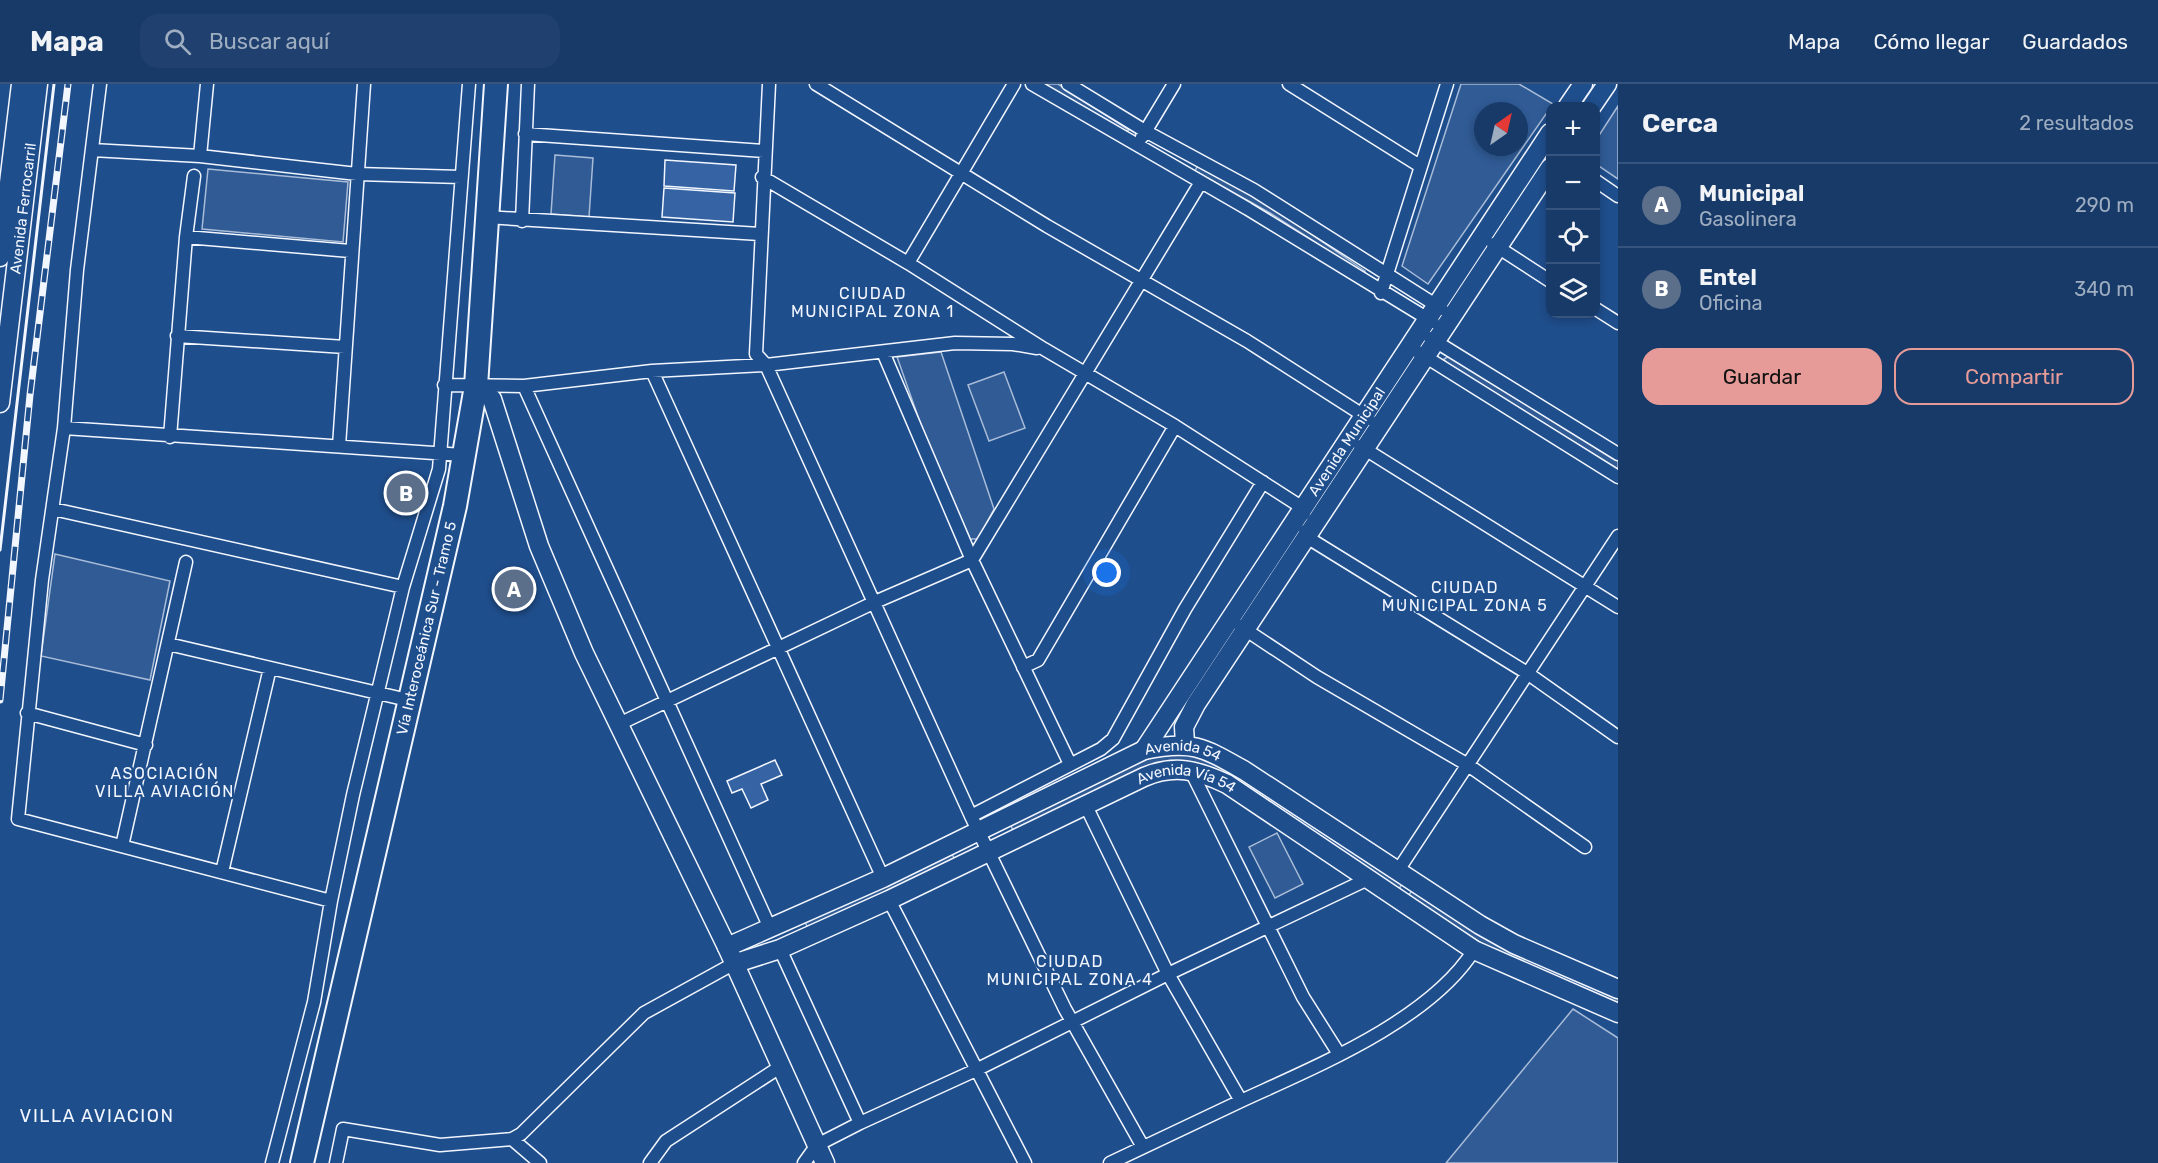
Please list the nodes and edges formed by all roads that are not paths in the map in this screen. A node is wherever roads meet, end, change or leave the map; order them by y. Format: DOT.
graph roads {
  1 [pos="21,84"];
  2 [pos="38,84"];
  3 [pos="100,84"];
  4 [pos="207,84"];
  5 [pos="364,84"];
  6 [pos="469,84"];
  7 [pos="496,84"];
  8 [pos="528,84"];
  9 [pos="769,84"];
  10 [pos="816,84"];
  11 [pos="1014,84"];
  12 [pos="1032,84"];
  13 [pos="1068,84"];
  14 [pos="1174,84"];
  15 [pos="1289,84"];
  16 [pos="1447,84"];
  17 [pos="1583,84"];
  18 [pos="1607,84"];
  19 [pos="1571,102"];
  20 [pos="1595,102"];
  21 [pos="1145,131"];
  22 [pos="525,134"];
  23 [pos="1546,145"];
  24 [pos="1137,146"];
  25 [pos="92,150"];
  26 [pos="764,151"];
  27 [pos="200,156"];
  28 [pos="1420,166"];
  29 [pos="960,173"];
  30 [pos="357,174"];
  31 [pos="1546,175"];
  32 [pos="194,176"];
  33 [pos="461,177"];
  34 [pos="762,177"];
  35 [pos="1201,182"];
  36 [pos="1600,184"];
  37 [pos="1618,196"];
  38 [pos="486,217"];
  39 [pos="522,221"];
  40 [pos="760,234"];
  41 [pos="1482,236"];
  42 [pos="186,237"];
  43 [pos="1498,247"];
  44 [pos="350,251"];
  45 [pos="0,257"];
  46 [pos="908,263"];
  47 [pos="1387,275"];
  48 [pos="1546,278"];
  49 [pos="1141,280"];
  50 [pos="1381,292"];
  51 [pos="1600,312"];
  52 [pos="1618,323"];
  53 [pos="1423,326"];
  54 [pos="177,336"];
  55 [pos="1439,336"];
  56 [pos="345,347"];
  57 [pos="1044,349"];
  58 [pos="883,352"];
  59 [pos="766,364"];
  60 [pos="652,371"];
  61 [pos="1085,374"];
  62 [pos="444,385"];
  63 [pos="476,386"];
  64 [pos="524,386"];
  65 [pos="0,403"];
  66 [pos="1372,421"];
  67 [pos="1175,426"];
  68 [pos="64,428"];
  69 [pos="170,437"];
  70 [pos="1349,438"];
  71 [pos="339,446"];
  72 [pos="1364,449"];
  73 [pos="439,454"];
  74 [pos="1618,454"];
  75 [pos="463,455"];
  76 [pos="1618,477"];
  77 [pos="1263,482"];
  78 [pos="1303,508"];
  79 [pos="53,509"];
  80 [pos="1305,536"];
  81 [pos="1618,536"];
  82 [pos="972,560"];
  83 [pos="186,562"];
  84 [pos="1585,586"];
  85 [pos="403,587"];
  86 [pos="875,602"];
  87 [pos="1618,607"];
  88 [pos="1228,619"];
  89 [pos="1244,629"];
  90 [pos="168,644"];
  91 [pos="778,649"];
  92 [pos="1023,667"];
  93 [pos="270,668"];
  94 [pos="1527,673"];
  95 [pos="378,692"];
  96 [pos="412,701"];
  97 [pos="666,702"];
  98 [pos="27,713"];
  99 [pos="620,724"];
  100 [pos="1618,737"];
  101 [pos="1185,744"];
  102 [pos="146,745"];
  103 [pos="1144,750"];
  104 [pos="1070,764"];
  105 [pos="1468,765"];
  106 [pos="1190,769"];
  107 [pos="1086,806"];
  108 [pos="974,824"];
  109 [pos="122,846"];
  110 [pos="1585,847"];
  111 [pos="988,852"];
  112 [pos="1399,869"];
  113 [pos="222,872"];
  114 [pos="883,878"];
  115 [pos="1370,878"];
  116 [pos="889,900"];
  117 [pos="331,901"];
  118 [pos="1269,926"];
  119 [pos="770,928"];
  120 [pos="780,949"];
  121 [pos="1474,950"];
  122 [pos="730,955"];
  123 [pos="1168,974"];
  124 [pos="1618,989"];
  125 [pos="1618,1013"];
  126 [pos="1072,1021"];
  127 [pos="1339,1054"];
  128 [pos="780,1067"];
  129 [pos="976,1070"];
  130 [pos="1241,1101"];
  131 [pos="860,1123"];
  132 [pos="512,1139"];
  133 [pos="817,1145"];
  134 [pos="1143,1147"];
  135 [pos="272,1163"];
  136 [pos="302,1163"];
  137 [pos="336,1163"];
  138 [pos="540,1163"];
  139 [pos="650,1163"];
  140 [pos="804,1163"];
  141 [pos="825,1163"];
  142 [pos="1025,1163"];
  143 [pos="1110,1163"];
  1 -- 45 [label="main road, Avenida Ferrocarril"];
  2 -- 65 [label="main road, Avenida Ferrocarril"];
  3 -- 25 [label="street"];
  4 -- 27 [label="street"];
  5 -- 30 [label="street"];
  6 -- 33 [label="street"];
  7 -- 38 [label="highway, Vía Interoceánica Sur - Tramo 5"];
  8 -- 22 [label="street"];
  9 -- 26 [label="street"];
  10 -- 29 [label="street"];
  11 -- 29 [label="street"];
  12 -- 24 [label="street"];
  13 -- 21 [label="street"];
  14 -- 21 [label="street"];
  15 -- 28 [label="street"];
  16 -- 28 [label="street"];
  17 -- 19 [label="main road"];
  18 -- 20 [label="main road"];
  21 -- 24 [label="street"];
  21 -- 47 [label="street"];
  22 -- 26 [label="street"];
  22 -- 39 [label="street"];
  23 -- 41 [label="main road, Avenida Municipal"];
  24 -- 35 [label="street"];
  25 -- 27 [label="street"];
  25 -- 68 [label="street"];
  26 -- 34 [label="street"];
  27 -- 30 [label="street"];
  28 -- 47 [label="street"];
  29 -- 46 [label="street"];
  29 -- 49 [label="street"];
  30 -- 33 [label="street"];
  30 -- 44 [label="street"];
  31 -- 43 [label="main road, Avenida Municipal"];
  32 -- 42 [label="street"];
  33 -- 62 [label="street"];
  34 -- 40 [label="street"];
  34 -- 46 [label="street"];
  35 -- 49 [label="street"];
  35 -- 50 [label="street"];
  36 -- 37 [label="street"];
  38 -- 39 [label="street"];
  38 -- 63 [label="highway, Vía Interoceánica Sur - Tramo 5"];
  39 -- 40 [label="street"];
  40 -- 59 [label="street"];
  41 -- 43 [label="street"];
  41 -- 53 [label="main road, Avenida Municipal"];
  42 -- 44 [label="street"];
  42 -- 54 [label="street"];
  43 -- 48 [label="street"];
  43 -- 55 [label="main road, Avenida Municipal"];
  44 -- 56 [label="street"];
  46 -- 57 [label="street"];
  47 -- 50 [label="street"];
  47 -- 53 [label="street"];
  49 -- 61 [label="street"];
  49 -- 66 [label="street"];
  50 -- 53 [label="street"];
  51 -- 52 [label="street"];
  53 -- 55 [label="street"];
  53 -- 55 [label="street"];
  53 -- 55 [label="street"];
  53 -- 66 [label="main road, Avenida Municipal"];
  54 -- 56 [label="street"];
  54 -- 69 [label="street"];
  55 -- 66 [label="main road, Avenida Municipal"];
  55 -- 74 [label="street"];
  55 -- 76 [label="street"];
  56 -- 71 [label="street"];
  57 -- 58 [label="street"];
  57 -- 61 [label="street"];
  58 -- 59 [label="street"];
  58 -- 82 [label="street"];
  59 -- 60 [label="street"];
  59 -- 86 [label="street"];
  60 -- 64 [label="street"];
  60 -- 91 [label="street"];
  61 -- 67 [label="street"];
  61 -- 82 [label="street"];
  62 -- 63 [label="street"];
  62 -- 73 [label="street"];
  63 -- 64 [label="street"];
  63 -- 75 [label="highway, Vía Interoceánica Sur - Tramo 5"];
  63 -- 99 [label="main road"];
  64 -- 97 [label="street"];
  66 -- 70 [label="main road, Avenida Municipal"];
  66 -- 72 [label="main road, Avenida Municipal"];
  67 -- 77 [label="street"];
  67 -- 92 [label="street"];
  68 -- 69 [label="street"];
  68 -- 79 [label="street"];
  69 -- 71 [label="street"];
  70 -- 72 [label="street"];
  70 -- 78 [label="main road, Avenida Municipal"];
  71 -- 73 [label="street"];
  72 -- 80 [label="main road, Avenida Municipal"];
  72 -- 84 [label="street"];
  73 -- 75 [label="street"];
  73 -- 85 [label="street"];
  75 -- 96 [label="highway, Vía Interoceánica Sur - Tramo 5"];
  77 -- 78 [label="street"];
  77 -- 104 [label="street"];
  78 -- 80 [label="street"];
  78 -- 88 [label="main road, Avenida Municipal"];
  79 -- 85 [label="street"];
  79 -- 98 [label="street"];
  80 -- 89 [label="main road, Avenida Municipal"];
  80 -- 94 [label="street"];
  81 -- 84 [label="street"];
  82 -- 86 [label="street"];
  82 -- 92 [label="street"];
  83 -- 90 [label="street"];
  84 -- 87 [label="street"];
  84 -- 94 [label="street"];
  85 -- 95 [label="street"];
  86 -- 91 [label="street"];
  86 -- 108 [label="street"];
  88 -- 89 [label="street"];
  88 -- 103 [label="main road, Avenida Municipal"];
  89 -- 101 [label="main road, Avenida Municipal"];
  89 -- 105 [label="street"];
  90 -- 93 [label="street"];
  90 -- 102 [label="street"];
  91 -- 97 [label="street"];
  91 -- 114 [label="street"];
  92 -- 104 [label="street"];
  93 -- 95 [label="street"];
  93 -- 113 [label="street"];
  94 -- 100 [label="street"];
  94 -- 105 [label="street"];
  95 -- 96 [label="street"];
  95 -- 117 [label="street"];
  96 -- 136 [label="highway, Vía Interoceánica Sur - Tramo 5"];
  97 -- 99 [label="street"];
  97 -- 119 [label="street"];
  98 -- 102 [label="street"];
  98 -- 109 [label="street"];
  99 -- 122 [label="main road"];
  101 -- 103 [label="main road, Avenida 54"];
  101 -- 112 [label="main road, Avenida 54"];
  102 -- 109 [label="street"];
  103 -- 108 [label="main road, Avenida 54"];
  104 -- 108 [label="street"];
  105 -- 110 [label="street"];
  105 -- 112 [label="street"];
  106 -- 107 [label="main road, Avenida Vía 54"];
  106 -- 115 [label="main road, Avenida Vía 54"];
  106 -- 118 [label="street"];
  107 -- 111 [label="main road, Avenida Vía 54"];
  107 -- 123 [label="street"];
  108 -- 111 [label="street"];
  108 -- 114 [label="main road, Avenida 54"];
  109 -- 113 [label="street"];
  111 -- 116 [label="main road, Avenida Vía 54"];
  111 -- 126 [label="street"];
  112 -- 124 [label="main road, Avenida 54"];
  113 -- 117 [label="street"];
  114 -- 119 [label="main road, Avenida 54"];
  115 -- 118 [label="street"];
  115 -- 121 [label="main road, Avenida Vía 54"];
  116 -- 120 [label="main road, Avenida Vía 54"];
  116 -- 129 [label="street"];
  117 -- 135 [label="street"];
  118 -- 123 [label="street"];
  118 -- 127 [label="street"];
  119 -- 122 [label="main road, Avenida 54"];
  120 -- 122 [label="main road, Avenida Vía 54"];
  120 -- 131 [label="street"];
  121 -- 125 [label="main road, Avenida Vía 54"];
  121 -- 127 [label="street"];
  122 -- 128 [label="main road"];
  122 -- 132 [label="street"];
  123 -- 126 [label="street"];
  123 -- 130 [label="street"];
  126 -- 129 [label="street"];
  126 -- 134 [label="street"];
  127 -- 130 [label="street"];
  128 -- 133 [label="main road"];
  128 -- 139 [label="street"];
  129 -- 131 [label="street"];
  129 -- 142 [label="street"];
  130 -- 134 [label="street"];
  131 -- 133 [label="street"];
  132 -- 137 [label="street"];
  132 -- 138 [label="street"];
  133 -- 140 [label="street"];
  133 -- 141 [label="main road"];
  134 -- 143 [label="street"];
}
